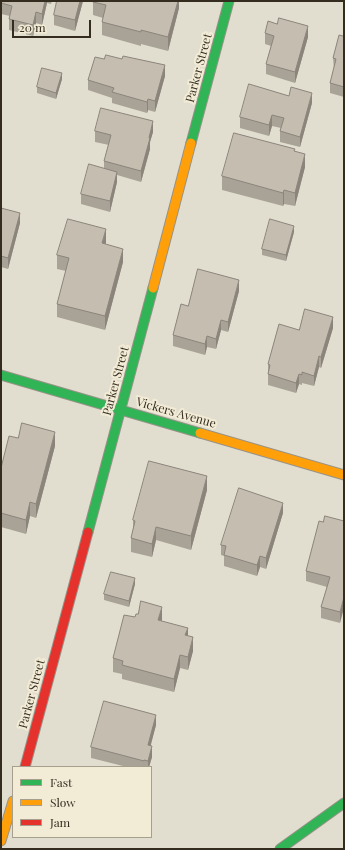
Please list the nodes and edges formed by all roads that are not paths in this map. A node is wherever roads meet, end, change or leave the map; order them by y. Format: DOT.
graph roads {
  1 [pos="229,1"];
  2 [pos="1,375"];
  3 [pos="121,410"];
  4 [pos="344,475"];
  5 [pos="25,766"];
  6 [pos="344,803"];
  7 [pos="12,804"];
  8 [pos="1,841"];
  9 [pos="280,849"];
  1 -- 3 [label="main road, Parker Street"];
  2 -- 3 [label="main road, Vickers Avenue"];
  3 -- 4 [label="main road, Vickers Avenue"];
  3 -- 5 [label="main road, Parker Street"];
  6 -- 9 [label="main road"];
  7 -- 8 [label="main road"];
}
